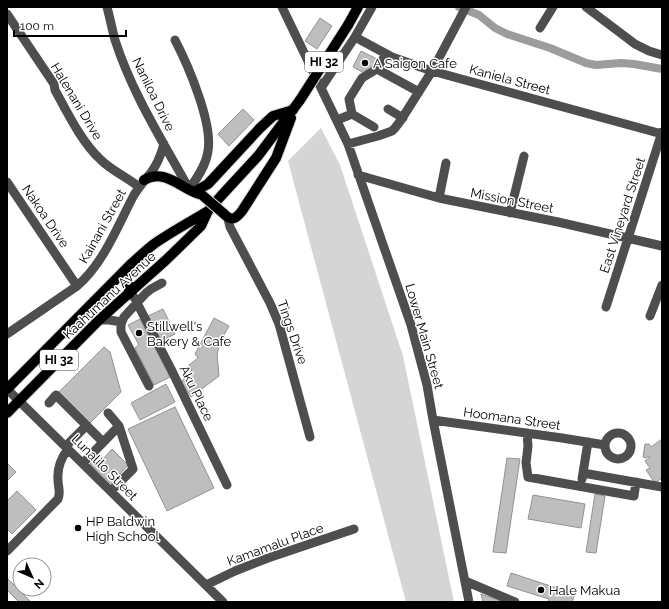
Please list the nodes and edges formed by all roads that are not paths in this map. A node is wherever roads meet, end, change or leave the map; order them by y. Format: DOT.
graph roads {
  1 [pos="107,7"];
  2 [pos="282,7"];
  3 [pos="358,7"];
  4 [pos="372,7"];
  5 [pos="553,7"];
  6 [pos="586,7"];
  7 [pos="465,9"];
  8 [pos="7,14"];
  9 [pos="540,28"];
  10 [pos="355,37"];
  11 [pos="175,40"];
  12 [pos="386,54"];
  13 [pos="662,55"];
  14 [pos="377,69"];
  15 [pos="432,71"];
  16 [pos="321,88"];
  17 [pos="419,92"];
  18 [pos="388,109"];
  19 [pos="293,110"];
  20 [pos="352,114"];
  21 [pos="403,118"];
  22 [pos="336,120"];
  23 [pos="374,127"];
  24 [pos="662,133"];
  25 [pos="164,144"];
  26 [pos="348,144"];
  27 [pos="524,156"];
  28 [pos="446,163"];
  29 [pos="358,175"];
  30 [pos="7,182"];
  31 [pos="141,184"];
  32 [pos="195,192"];
  33 [pos="439,198"];
  34 [pos="208,211"];
  35 [pos="510,213"];
  36 [pos="226,216"];
  37 [pos="628,238"];
  38 [pos="662,246"];
  39 [pos="130,265"];
  40 [pos="162,283"];
  41 [pos="662,285"];
  42 [pos="77,286"];
  43 [pos="104,291"];
  44 [pos="129,294"];
  45 [pos="137,303"];
  46 [pos="606,307"];
  47 [pos="650,316"];
  48 [pos="99,320"];
  49 [pos="122,322"];
  50 [pos="7,334"];
  51 [pos="149,386"];
  52 [pos="7,389"];
  53 [pos="19,401"];
  54 [pos="49,403"];
  55 [pos="7,413"];
  56 [pos="108,413"];
  57 [pos="433,420"];
  58 [pos="86,426"];
  59 [pos="119,426"];
  60 [pos="527,433"];
  61 [pos="310,437"];
  62 [pos="103,442"];
  63 [pos="588,442"];
  64 [pos="605,445"];
  65 [pos="67,448"];
  66 [pos="82,463"];
  67 [pos="583,473"];
  68 [pos="636,482"];
  69 [pos="227,485"];
  70 [pos="582,486"];
  71 [pos="662,487"];
  72 [pos="111,491"];
  73 [pos="354,529"];
  74 [pos="7,551"];
  75 [pos="465,581"];
  76 [pos="206,585"];
  77 [pos="223,602"];
  78 [pos="469,602"];
  79 [pos="515,602"];
  1 -- 25 [label="street, Naniloa Drive"];
  2 -- 16 [label="street, Lower Main Street"];
  3 -- 19 [label="main road, Kaahumanu Avenue / HI 32, bridge"];
  4 -- 10 [label="street"];
  5 -- 9 [label="street"];
  6 -- 13 [label="street"];
  7 -- 15 [label="street"];
  8 -- 31 [label="street, Halenani Drive"];
  10 -- 12 [label="street, Kaniela Street"];
  10 -- 16 [label="street"];
  11 -- 32 [label="street"];
  12 -- 14 [label="street"];
  12 -- 15 [label="street, Kaniela Street"];
  14 -- 17 [label="street"];
  14 -- 20 [label="street"];
  15 -- 17 [label="street"];
  15 -- 24 [label="street, Kaniela Street"];
  16 -- 22 [label="street, Lower Main Street"];
  17 -- 21 [label="street"];
  18 -- 21 [label="street"];
  19 -- 32 [label="main road"];
  19 -- 34 [label="main road, Kaahumanu Avenue / HI 32"];
  19 -- 36 [label="main road"];
  20 -- 22 [label="street"];
  20 -- 23 [label="street"];
  21 -- 26 [label="street"];
  22 -- 26 [label="street, Lower Main Street"];
  24 -- 37 [label="street, East Vineyard Street"];
  25 -- 31 [label="street, Kainani Street"];
  25 -- 32 [label="street, Naniloa Drive"];
  26 -- 29 [label="street, Lower Main Street"];
  27 -- 35 [label="street"];
  28 -- 33 [label="street"];
  29 -- 33 [label="street, Mission Street"];
  29 -- 57 [label="street, Lower Main Street"];
  30 -- 42 [label="street, Nakoa Drive"];
  31 -- 32 [label="main road"];
  31 -- 42 [label="street, Kainani Street"];
  32 -- 36 [label="main road, bridge"];
  33 -- 35 [label="street, Mission Street"];
  34 -- 39 [label="main road, Kaahumanu Avenue / HI 32"];
  34 -- 44 [label="main road, Kaahumanu Avenue / HI 32"];
  35 -- 37 [label="street, Mission Street"];
  36 -- 61 [label="street, Tings Drive"];
  37 -- 38 [label="street, Mission Street"];
  37 -- 46 [label="street, East Vineyard Street"];
  39 -- 43 [label="main road, Kaahumanu Avenue / HI 32"];
  39 -- 44 [label="main road"];
  40 -- 45 [label="street"];
  41 -- 47 [label="street"];
  42 -- 50 [label="street, Kainani Street"];
  43 -- 44 [label="main road"];
  43 -- 52 [label="main road, Kaahumanu Avenue / HI 32"];
  44 -- 45 [label="street, Aku Place"];
  44 -- 48 [label="main road, Kaahumanu Avenue / HI 32"];
  45 -- 49 [label="street"];
  45 -- 69 [label="street, Aku Place"];
  48 -- 49 [label="street"];
  48 -- 53 [label="main road, Kaahumanu Avenue / HI 32"];
  49 -- 51 [label="street"];
  52 -- 53 [label="street"];
  53 -- 55 [label="main road, Kaahumanu Avenue / HI 32"];
  53 -- 65 [label="street, Lunalilo Street"];
  54 -- 58 [label="street"];
  56 -- 59 [label="street"];
  57 -- 60 [label="street, Hoomana Street"];
  57 -- 75 [label="street, Lower Main Street"];
  58 -- 62 [label="street"];
  58 -- 65 [label="street"];
  59 -- 62 [label="street"];
  59 -- 72 [label="street"];
  60 -- 63 [label="street, Hoomana Street"];
  60 -- 70 [label="street"];
  62 -- 66 [label="street"];
  63 -- 64 [label="street, Hoomana Street"];
  63 -- 67 [label="street"];
  65 -- 66 [label="street, Lunalilo Street"];
  65 -- 74 [label="street"];
  66 -- 72 [label="street, Lunalilo Street"];
  67 -- 68 [label="street"];
  67 -- 70 [label="street"];
  68 -- 70 [label="street"];
  68 -- 71 [label="street"];
  72 -- 76 [label="street, Lunalilo Street"];
  73 -- 76 [label="street, Kamamalu Place"];
  75 -- 78 [label="street, Lower Main Street"];
  75 -- 79 [label="street"];
  76 -- 77 [label="street, Lunalilo Street"];
}
